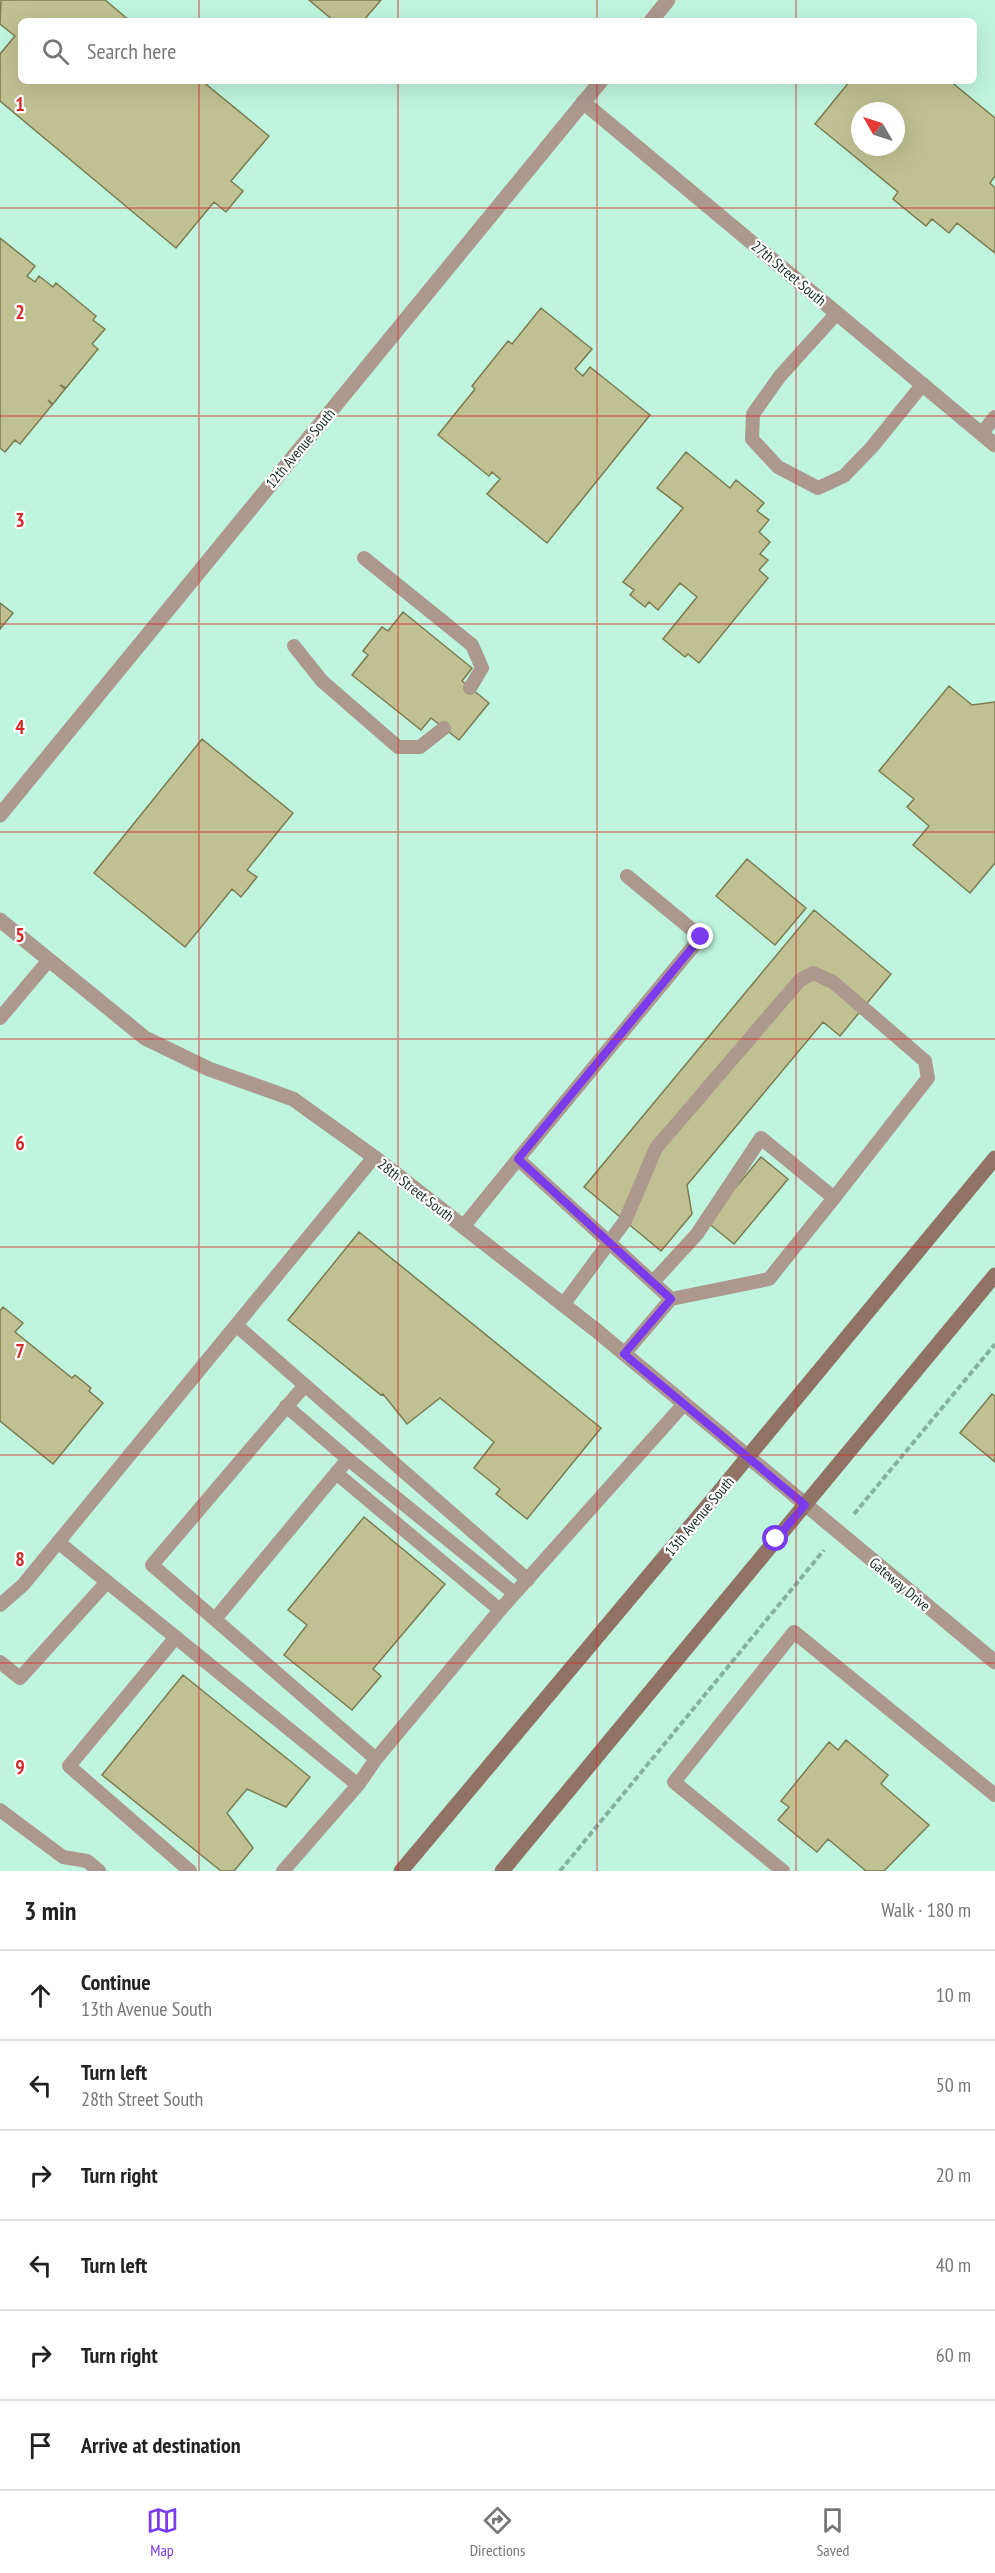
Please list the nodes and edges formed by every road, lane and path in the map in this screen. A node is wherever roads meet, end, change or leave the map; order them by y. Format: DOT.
graph roads {
  1 [pos="668,0"];
  2 [pos="653,18"];
  3 [pos="598,84"];
  4 [pos="583,102"];
  5 [pos="837,313"];
  6 [pos="923,384"];
  7 [pos="995,417"];
  8 [pos="982,433"];
  9 [pos="995,445"];
  10 [pos="364,558"];
  11 [pos="294,646"];
  12 [pos="470,688"];
  13 [pos="444,728"];
  14 [pos="0,815"];
  15 [pos="627,876"];
  16 [pos="0,920"];
  17 [pos="49,960"];
  18 [pos="0,1018"];
  19 [pos="374,1157"];
  20 [pos="995,1158"];
  21 [pos="518,1159"];
  22 [pos="834,1198"];
  23 [pos="462,1227"];
  24 [pos="609,1244"];
  25 [pos="995,1275"];
  26 [pos="653,1282"];
  27 [pos="671,1299"];
  28 [pos="563,1305"];
  29 [pos="236,1325"];
  30 [pos="995,1344"];
  31 [pos="624,1354"];
  32 [pos="305,1385"];
  33 [pos="684,1404"];
  34 [pos="286,1406"];
  35 [pos="748,1457"];
  36 [pos="348,1459"];
  37 [pos="336,1473"];
  38 [pos="885,1476"];
  39 [pos="805,1505"];
  40 [pos="58,1542"];
  41 [pos="814,1563"];
  42 [pos="528,1580"];
  43 [pos="107,1582"];
  44 [pos="514,1593"];
  45 [pos="0,1605"];
  46 [pos="500,1610"];
  47 [pos="215,1619"];
  48 [pos="176,1637"];
  49 [pos="0,1662"];
  50 [pos="995,1662"];
  51 [pos="376,1759"];
  52 [pos="358,1785"];
  53 [pos="995,1795"];
  54 [pos="0,1810"];
  55 [pos="63,1864"];
  56 [pos="99,1871"];
  57 [pos="190,1871"];
  58 [pos="283,1871"];
  59 [pos="401,1871"];
  60 [pos="502,1871"];
  61 [pos="561,1871"];
  62 [pos="783,1871"];
  1 -- 2 [label="street"];
  3 -- 4 [label="street, 12th Avenue South"];
  4 -- 5 [label="street, 27th Street South"];
  4 -- 14 [label="street, 12th Avenue South"];
  5 -- 6 [label="street, 27th Street South"];
  5 -- 6 [label="lane"];
  6 -- 8 [label="street, 27th Street South"];
  7 -- 8 [label="lane"];
  8 -- 9 [label="street, 27th Street South"];
  10 -- 12 [label="lane"];
  11 -- 13 [label="lane"];
  15 -- 21 [label="lane"];
  16 -- 17 [label="street, 28th Street South"];
  17 -- 18 [label="lane"];
  17 -- 19 [label="street, 28th Street South"];
  19 -- 23 [label="street, 28th Street South"];
  19 -- 29 [label="lane"];
  20 -- 35 [label="main road, 13th Avenue South"];
  21 -- 23 [label="lane"];
  21 -- 24 [label="lane"];
  22 -- 24 [label="lane"];
  22 -- 26 [label="lane"];
  22 -- 27 [label="lane"];
  23 -- 28 [label="street, 28th Street South"];
  24 -- 26 [label="lane"];
  24 -- 28 [label="lane"];
  25 -- 39 [label="main road"];
  26 -- 27 [label="lane"];
  27 -- 31 [label="lane"];
  28 -- 31 [label="street, 28th Street South"];
  29 -- 32 [label="lane"];
  29 -- 40 [label="lane"];
  30 -- 38 [label="path"];
  31 -- 33 [label="street, 28th Street South"];
  32 -- 34 [label="lane"];
  32 -- 42 [label="lane"];
  33 -- 35 [label="street, 28th Street South"];
  33 -- 42 [label="lane"];
  34 -- 36 [label="lane"];
  34 -- 47 [label="lane"];
  35 -- 39 [label="street, 28th Street South"];
  35 -- 59 [label="main road, 13th Avenue South"];
  36 -- 37 [label="lane"];
  36 -- 44 [label="lane"];
  37 -- 46 [label="lane"];
  37 -- 47 [label="lane"];
  39 -- 50 [label="street, Gateway Drive"];
  39 -- 60 [label="main road"];
  40 -- 43 [label="lane"];
  40 -- 45 [label="lane"];
  41 -- 61 [label="path"];
  42 -- 44 [label="lane"];
  43 -- 48 [label="lane"];
  43 -- 49 [label="lane"];
  44 -- 46 [label="lane"];
  46 -- 51 [label="lane"];
  47 -- 51 [label="lane"];
  48 -- 52 [label="lane"];
  48 -- 57 [label="lane"];
  51 -- 52 [label="lane"];
  52 -- 58 [label="lane"];
  53 -- 62 [label="lane"];
  54 -- 55 [label="lane"];
  55 -- 56 [label="lane"];
}
